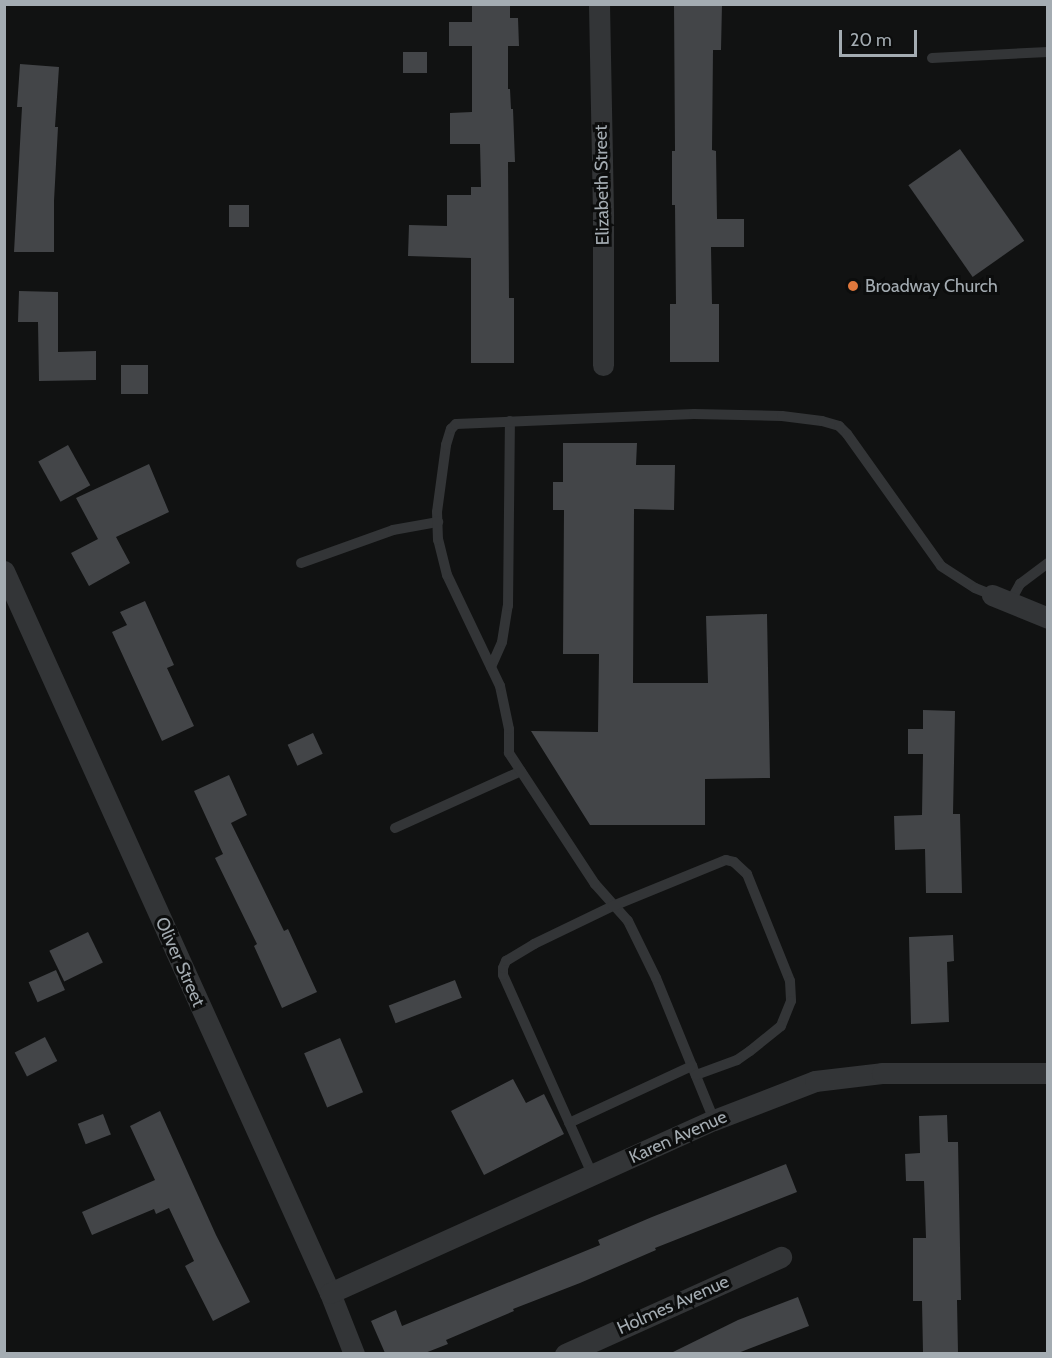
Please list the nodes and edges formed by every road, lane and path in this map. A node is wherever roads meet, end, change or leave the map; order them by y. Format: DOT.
graph roads {
  1 [pos="599,4"];
  2 [pos="1047,52"];
  3 [pos="932,58"];
  4 [pos="603,365"];
  5 [pos="510,421"];
  6 [pos="438,522"];
  7 [pos="301,563"];
  8 [pos="1047,563"];
  9 [pos="4,571"];
  10 [pos="1001,599"];
  11 [pos="1047,618"];
  12 [pos="490,667"];
  13 [pos="521,771"];
  14 [pos="394,828"];
  15 [pos="614,906"];
  16 [pos="694,1071"];
  17 [pos="1047,1073"];
  18 [pos="714,1120"];
  19 [pos="569,1123"];
  20 [pos="593,1176"];
  21 [pos="781,1257"];
  22 [pos="330,1293"];
  23 [pos="354,1353"];
  24 [pos="565,1353"];
  1 -- 4 [label="street, Elizabeth Street"];
  2 -- 3 [label="lane"];
  5 -- 6 [label="lane"];
  5 -- 10 [label="lane"];
  5 -- 12 [label="lane"];
  6 -- 7 [label="lane"];
  6 -- 12 [label="lane"];
  8 -- 10 [label="lane"];
  9 -- 22 [label="street, Oliver Street"];
  10 -- 11 [label="street"];
  12 -- 13 [label="lane"];
  13 -- 14 [label="lane"];
  13 -- 15 [label="lane"];
  15 -- 16 [label="lane"];
  15 -- 16 [label="lane"];
  15 -- 19 [label="lane"];
  16 -- 18 [label="lane"];
  16 -- 19 [label="lane"];
  17 -- 18 [label="street, Karen Avenue"];
  18 -- 20 [label="street, Karen Avenue"];
  19 -- 20 [label="lane"];
  20 -- 22 [label="street, Karen Avenue"];
  21 -- 24 [label="street, Holmes Avenue"];
  22 -- 23 [label="street, Oliver Street"];
}
